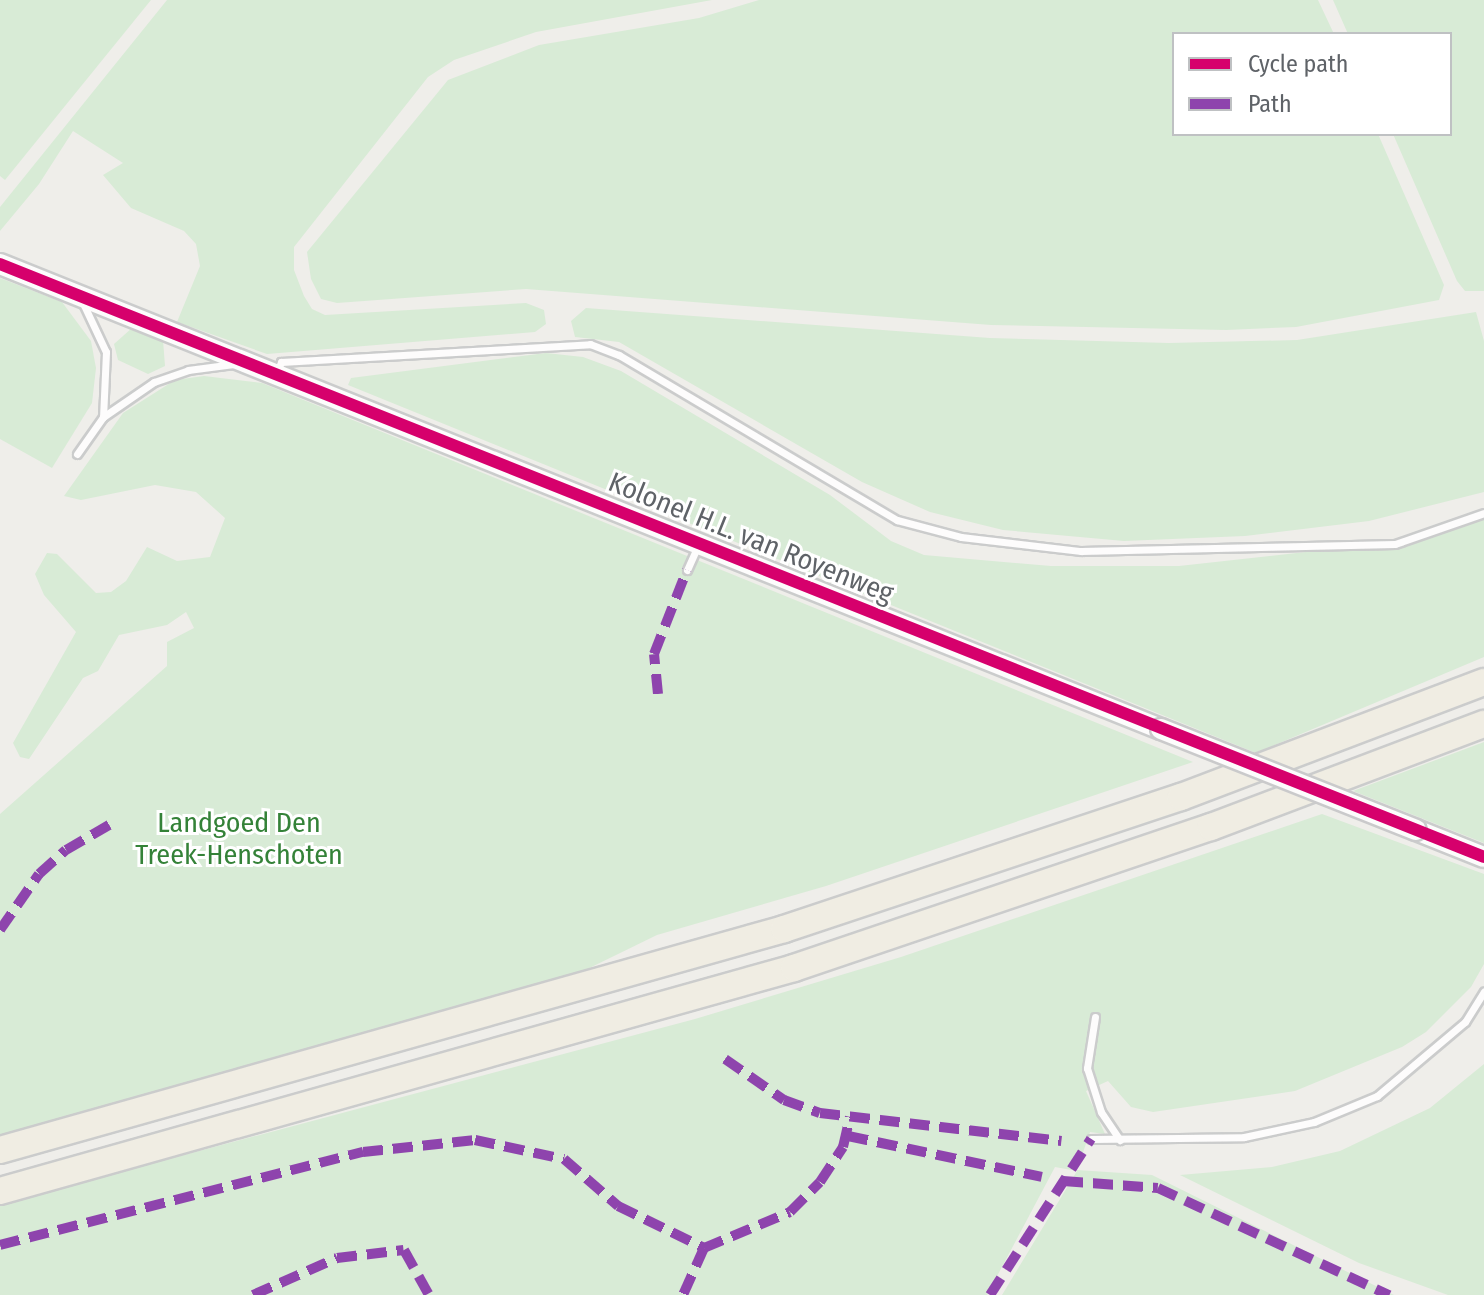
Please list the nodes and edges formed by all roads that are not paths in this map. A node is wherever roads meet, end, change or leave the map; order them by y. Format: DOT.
graph roads {
  1 [pos="0,264"];
  2 [pos="79,296"];
  3 [pos="244,362"];
  4 [pos="275,374"];
  5 [pos="103,417"];
  6 [pos="77,454"];
  7 [pos="1484,513"];
  8 [pos="698,543"];
  9 [pos="687,570"];
  10 [pos="1484,682"];
  11 [pos="1484,724"];
  12 [pos="1484,857"];
  13 [pos="1484,991"];
  14 [pos="1095,1017"];
  15 [pos="1091,1139"];
  16 [pos="1120,1140"];
  17 [pos="0,1150"];
  18 [pos="0,1191"];
  1 -- 2 [label="street, Kolonel H.L. van Royenweg"];
  2 -- 3 [label="street, Kolonel H.L. van Royenweg"];
  2 -- 5 [label="lane"];
  3 -- 4 [label="street, Kolonel H.L. van Royenweg"];
  3 -- 5 [label="lane"];
  4 -- 7 [label="lane"];
  4 -- 8 [label="street, Kolonel H.L. van Royenweg"];
  5 -- 6 [label="lane"];
  8 -- 9 [label="lane"];
  8 -- 12 [label="street, Kolonel H.L. van Royenweg, bridge"];
  10 -- 17 [label="highway"];
  11 -- 18 [label="highway"];
  13 -- 16 [label="lane"];
  14 -- 16 [label="lane"];
  15 -- 16 [label="lane"];
}
